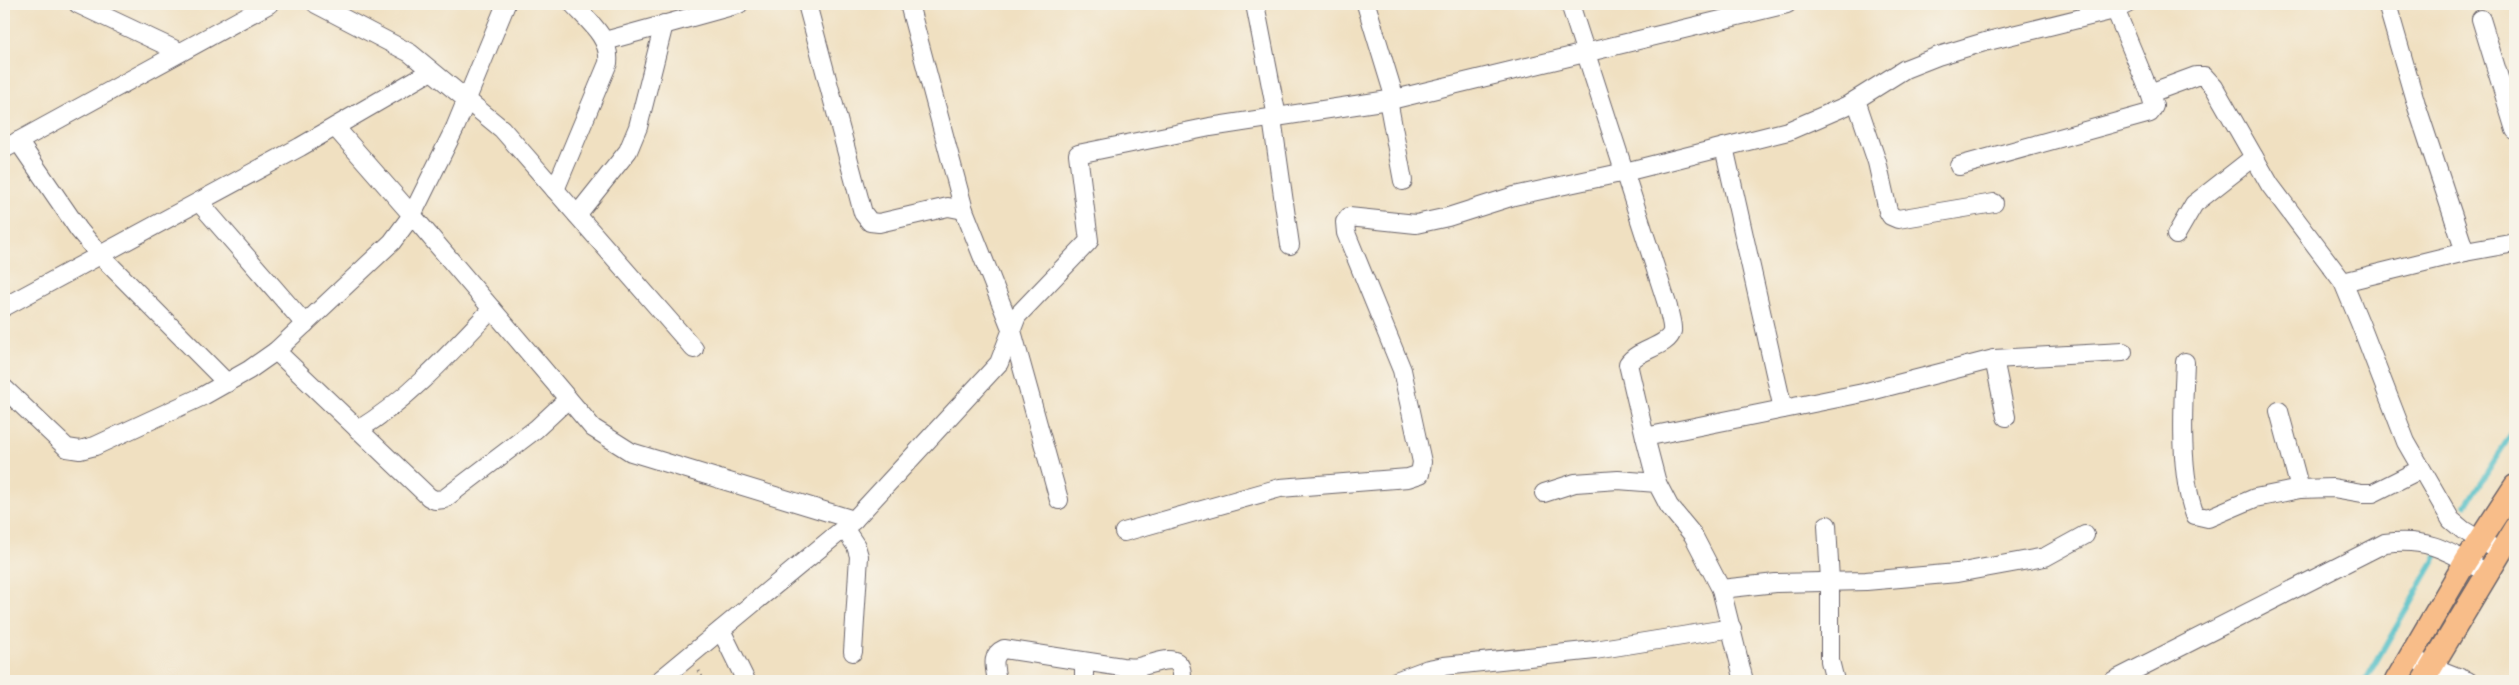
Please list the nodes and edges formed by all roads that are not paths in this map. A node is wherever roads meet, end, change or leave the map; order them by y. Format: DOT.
graph roads {
  1 [pos="78,4"];
  2 [pos="269,4"];
  3 [pos="316,4"];
  4 [pos="506,4"];
  5 [pos="573,4"];
  6 [pos="739,4"];
  7 [pos="807,4"];
  8 [pos="909,4"];
  9 [pos="1255,4"];
  10 [pos="1366,4"];
  11 [pos="1570,4"];
  12 [pos="1786,4"];
  13 [pos="2387,4"];
  14 [pos="2118,6"];
  15 [pos="2481,19"];
  16 [pos="664,24"];
  17 [pos="605,41"];
  18 [pos="180,52"];
  19 [pos="1586,53"];
  20 [pos="431,71"];
  21 [pos="2150,93"];
  22 [pos="467,100"];
  23 [pos="1392,100"];
  24 [pos="1856,100"];
  25 [pos="1274,117"];
  26 [pos="335,127"];
  27 [pos="2515,130"];
  28 [pos="11,145"];
  29 [pos="1724,147"];
  30 [pos="2254,157"];
  31 [pos="1959,166"];
  32 [pos="1625,172"];
  33 [pos="1403,181"];
  34 [pos="555,190"];
  35 [pos="199,202"];
  36 [pos="1994,203"];
  37 [pos="964,210"];
  38 [pos="577,214"];
  39 [pos="412,215"];
  40 [pos="2176,235"];
  41 [pos="1290,244"];
  42 [pos="2515,244"];
  43 [pos="2465,252"];
  44 [pos="100,255"];
  45 [pos="2343,282"];
  46 [pos="4,307"];
  47 [pos="492,310"];
  48 [pos="305,324"];
  49 [pos="1012,331"];
  50 [pos="694,349"];
  51 [pos="276,351"];
  52 [pos="2123,352"];
  53 [pos="1994,359"];
  54 [pos="2185,362"];
  55 [pos="227,383"];
  56 [pos="4,388"];
  57 [pos="568,399"];
  58 [pos="1784,410"];
  59 [pos="2279,411"];
  60 [pos="2006,417"];
  61 [pos="358,430"];
  62 [pos="1645,437"];
  63 [pos="2422,469"];
  64 [pos="1657,484"];
  65 [pos="2515,486"];
  66 [pos="2300,489"];
  67 [pos="1544,492"];
  68 [pos="1060,500"];
  69 [pos="849,524"];
  70 [pos="1827,525"];
  71 [pos="2515,528"];
  72 [pos="1124,532"];
  73 [pos="2085,535"];
  74 [pos="2481,540"];
  75 [pos="2500,552"];
  76 [pos="2466,561"];
  77 [pos="2487,573"];
  78 [pos="1830,581"];
  79 [pos="1721,589"];
  80 [pos="1732,628"];
  81 [pos="721,630"];
  82 [pos="853,652"];
  83 [pos="2410,658"];
  84 [pos="1084,662"];
  85 [pos="2428,674"];
  86 [pos="659,681"];
  87 [pos="746,681"];
  88 [pos="997,681"];
  89 [pos="1084,681"];
  90 [pos="1182,681"];
  91 [pos="1396,681"];
  92 [pos="1744,681"];
  93 [pos="1835,681"];
  94 [pos="2114,681"];
  95 [pos="2396,681"];
  96 [pos="2468,681"];
  1 -- 18 [label="street"];
  2 -- 18 [label="street"];
  3 -- 20 [label="street"];
  4 -- 22 [label="street"];
  5 -- 17 [label="street"];
  6 -- 16 [label="street"];
  7 -- 37 [label="street"];
  8 -- 37 [label="street"];
  9 -- 25 [label="street"];
  10 -- 23 [label="street"];
  11 -- 19 [label="street"];
  12 -- 19 [label="street"];
  13 -- 43 [label="street"];
  14 -- 21 [label="street"];
  14 -- 24 [label="street"];
  15 -- 27 [label="street"];
  16 -- 17 [label="street"];
  16 -- 38 [label="street"];
  17 -- 34 [label="street"];
  18 -- 28 [label="street"];
  19 -- 23 [label="street"];
  19 -- 32 [label="street"];
  20 -- 22 [label="street"];
  20 -- 26 [label="street"];
  21 -- 30 [label="street"];
  21 -- 31 [label="street"];
  22 -- 34 [label="street"];
  22 -- 39 [label="street"];
  23 -- 25 [label="street"];
  23 -- 33 [label="street"];
  24 -- 29 [label="street"];
  24 -- 36 [label="street"];
  25 -- 41 [label="street"];
  25 -- 49 [label="street"];
  26 -- 35 [label="street"];
  26 -- 39 [label="street"];
  28 -- 44 [label="street"];
  29 -- 32 [label="street"];
  29 -- 58 [label="street"];
  30 -- 40 [label="street"];
  30 -- 45 [label="street"];
  32 -- 62 [label="street"];
  32 -- 72 [label="street"];
  34 -- 38 [label="street"];
  35 -- 44 [label="street"];
  35 -- 48 [label="street"];
  37 -- 49 [label="street"];
  38 -- 50 [label="street"];
  39 -- 47 [label="street"];
  39 -- 48 [label="street"];
  42 -- 43 [label="street"];
  43 -- 45 [label="street"];
  44 -- 46 [label="street"];
  44 -- 55 [label="street"];
  45 -- 63 [label="street"];
  47 -- 57 [label="street"];
  47 -- 61 [label="street"];
  48 -- 51 [label="street"];
  49 -- 68 [label="street"];
  49 -- 69 [label="street"];
  51 -- 55 [label="street"];
  51 -- 61 [label="street"];
  52 -- 53 [label="street"];
  53 -- 58 [label="street"];
  53 -- 60 [label="street"];
  54 -- 66 [label="street"];
  55 -- 56 [label="street"];
  57 -- 61 [label="street"];
  57 -- 69 [label="street"];
  58 -- 62 [label="street"];
  59 -- 66 [label="street"];
  62 -- 64 [label="street"];
  63 -- 66 [label="street"];
  63 -- 74 [label="street"];
  64 -- 67 [label="street"];
  64 -- 79 [label="street"];
  65 -- 74 [label="main road"];
  69 -- 81 [label="street"];
  69 -- 82 [label="street"];
  70 -- 78 [label="street"];
  71 -- 75 [label="main road"];
  73 -- 78 [label="street"];
  74 -- 75 [label="street"];
  74 -- 76 [label="main road"];
  75 -- 77 [label="main road"];
  76 -- 77 [label="street"];
  76 -- 83 [label="main road"];
  76 -- 94 [label="street"];
  77 -- 85 [label="main road"];
  78 -- 79 [label="street"];
  78 -- 93 [label="street"];
  79 -- 80 [label="street"];
  80 -- 91 [label="street"];
  80 -- 92 [label="street"];
  81 -- 86 [label="street"];
  81 -- 87 [label="street"];
  83 -- 85 [label="street"];
  83 -- 95 [label="main road"];
  84 -- 88 [label="street"];
  84 -- 89 [label="street"];
  84 -- 90 [label="street"];
  85 -- 96 [label="street"];
}
